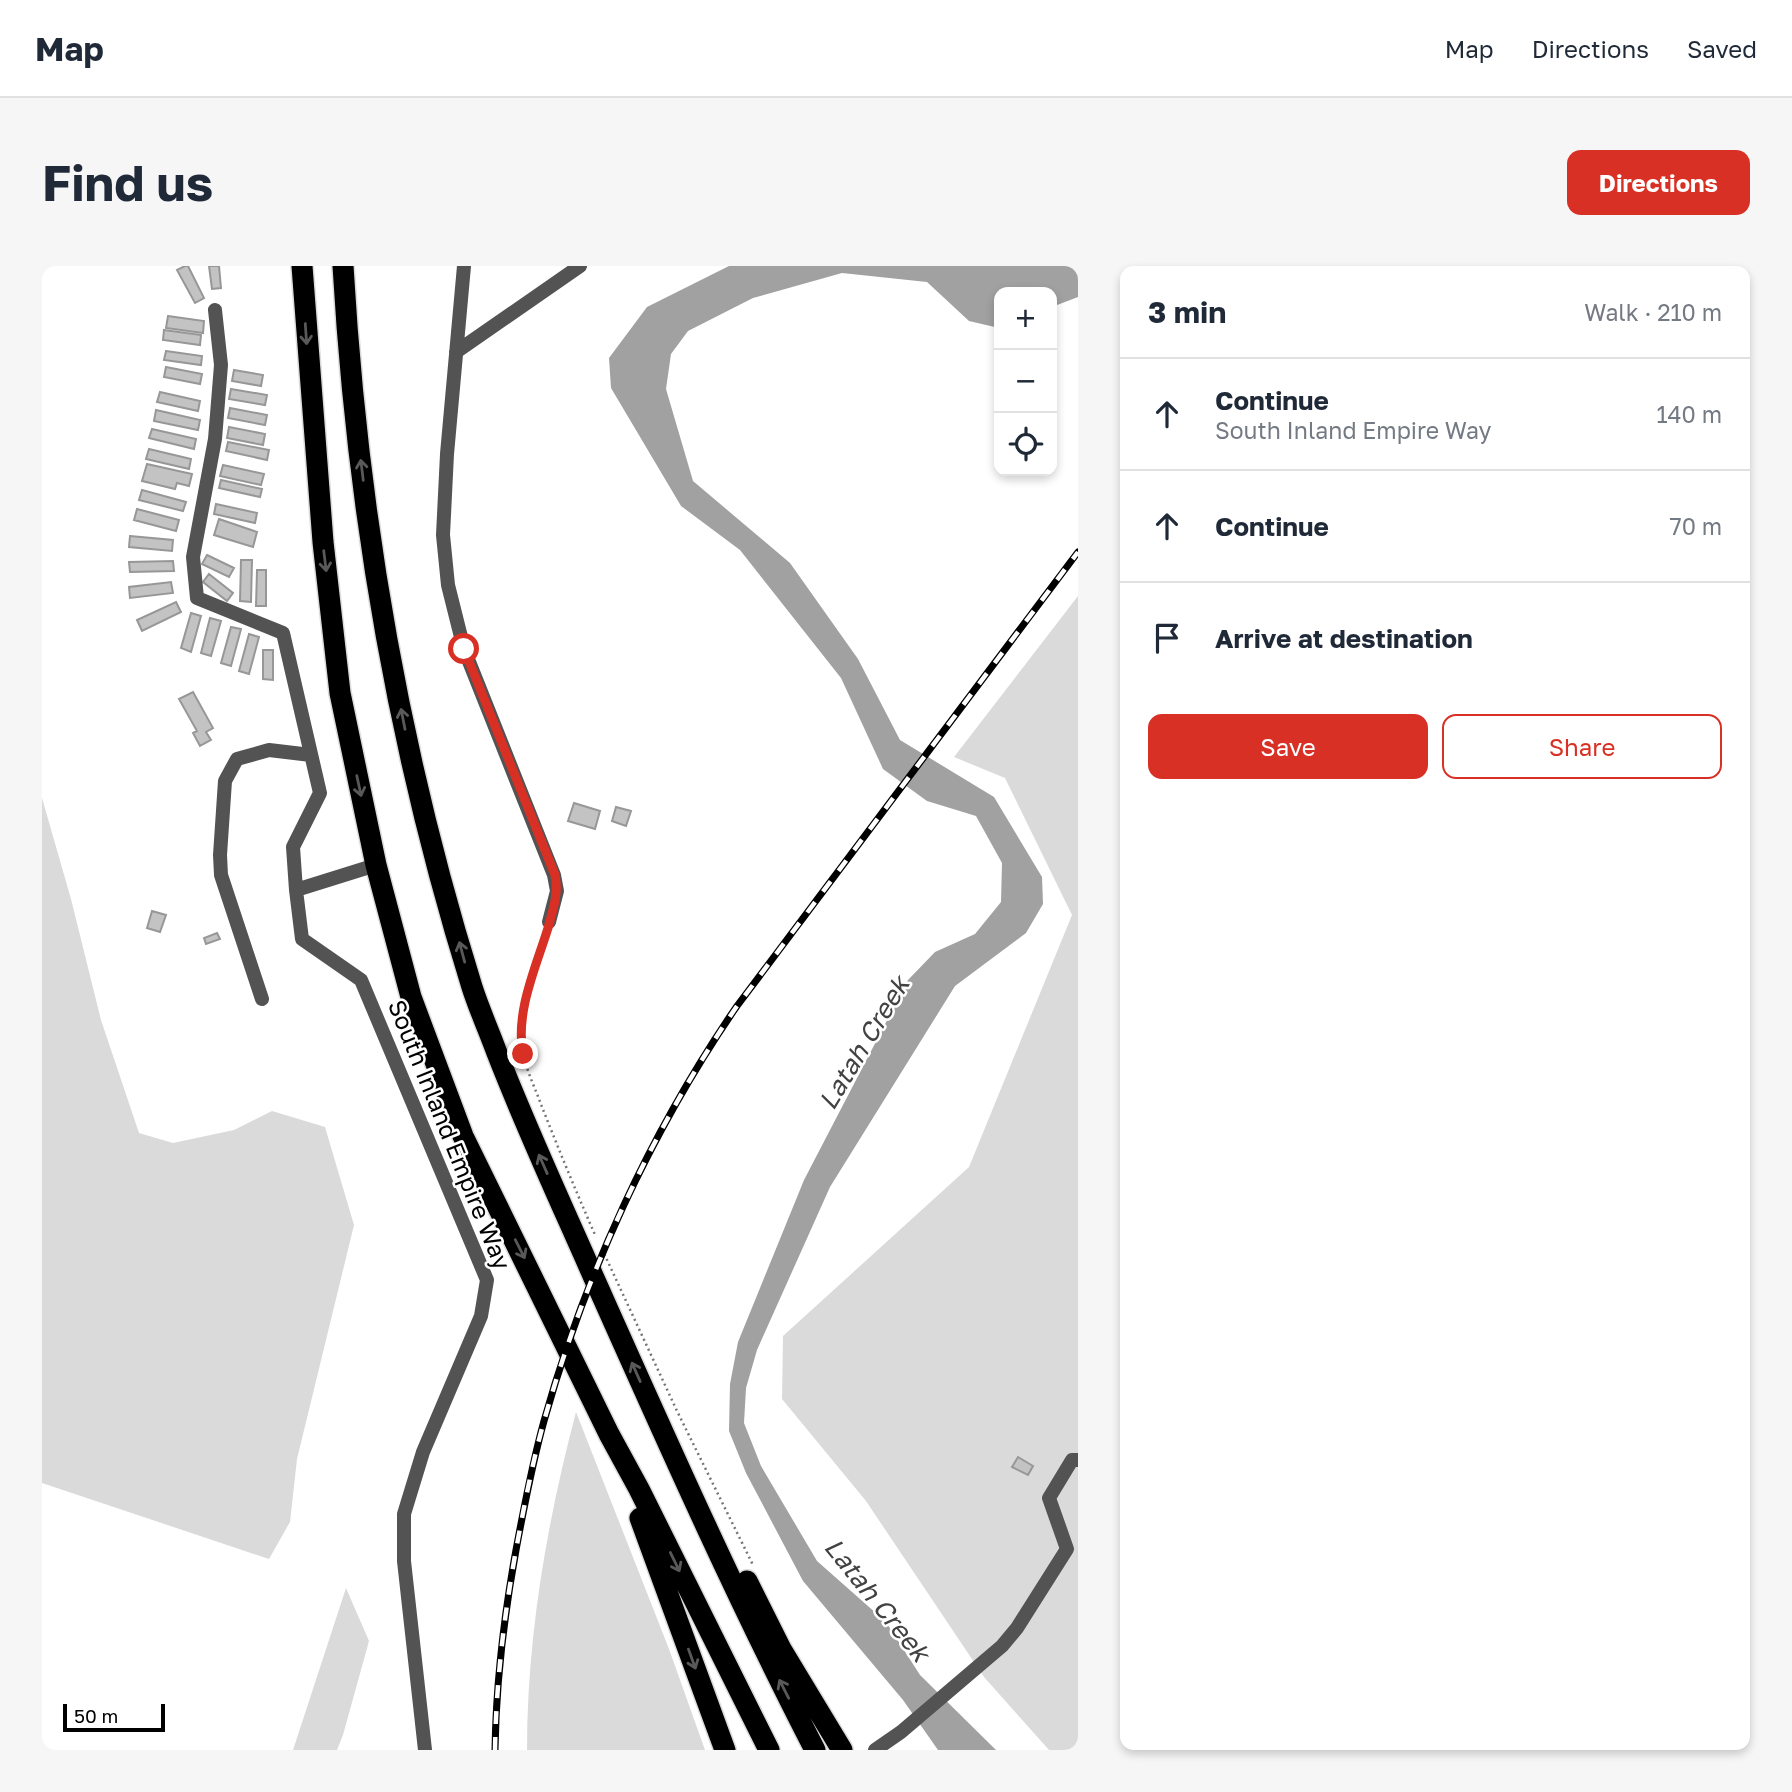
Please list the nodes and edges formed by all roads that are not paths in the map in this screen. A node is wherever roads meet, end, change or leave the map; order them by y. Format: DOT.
graph roads {
  1 [pos="302,266"];
  2 [pos="343,266"];
  3 [pos="464,266"];
  4 [pos="580,266"];
  5 [pos="215,310"];
  6 [pos="456,352"];
  7 [pos="311,755"];
  8 [pos="376,865"];
  9 [pos="296,890"];
  10 [pos="549,922"];
  11 [pos="262,999"];
  12 [pos="656,1418"];
  13 [pos="609,1434"];
  14 [pos="1078,1460"];
  15 [pos="425,1750"];
  16 [pos="725,1750"];
  17 [pos="769,1750"];
  18 [pos="815,1750"];
  19 [pos="842,1750"];
  20 [pos="876,1750"];
  1 -- 8 [label="highway, one-way"];
  12 -- 2 [label="highway, one-way"];
  3 -- 6 [label="street"];
  4 -- 6 [label="street"];
  5 -- 7 [label="street, South Inland Empire Way"];
  6 -- 10 [label="street"];
  7 -- 9 [label="street, South Inland Empire Way"];
  7 -- 11 [label="street"];
  8 -- 9 [label="street"];
  8 -- 13 [label="highway, one-way"];
  9 -- 15 [label="street, South Inland Empire Way"];
  18 -- 12 [label="highway, one-way"];
  12 -- 19 [label="highway"];
  13 -- 16 [label="highway, one-way"];
  13 -- 17 [label="highway, one-way"];
  14 -- 20 [label="street"];
}
